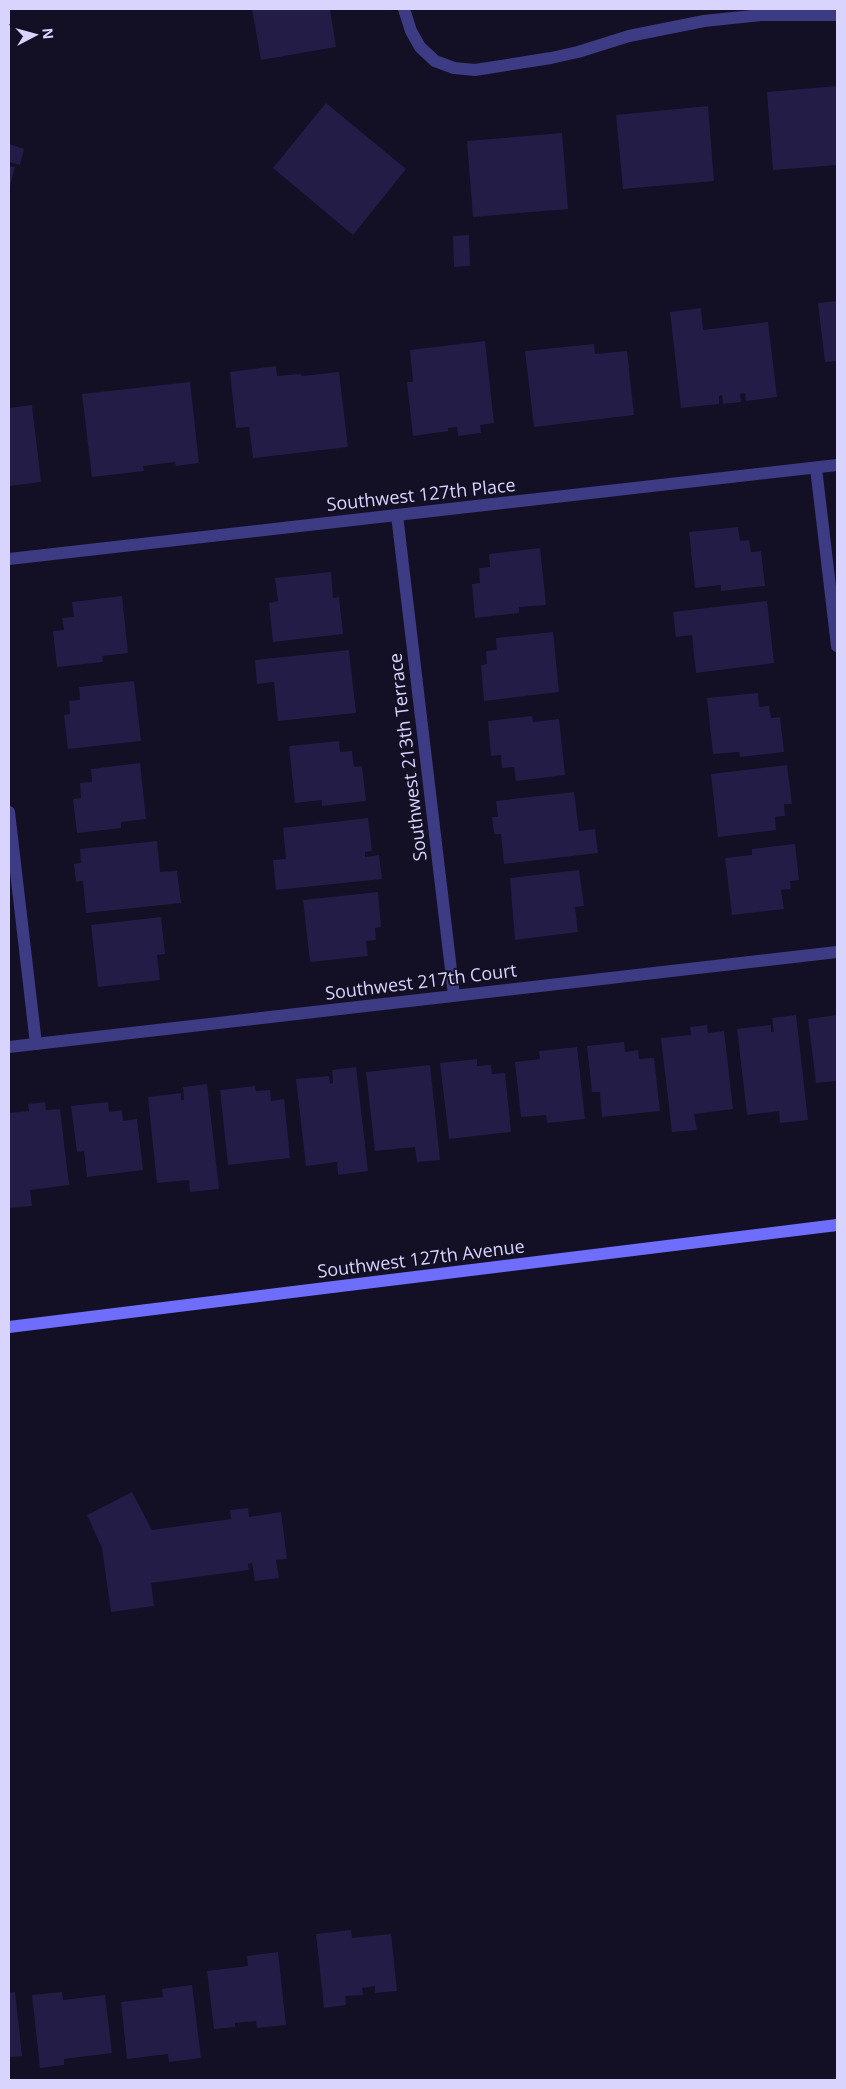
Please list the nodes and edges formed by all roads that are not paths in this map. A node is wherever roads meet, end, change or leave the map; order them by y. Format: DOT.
graph roads {
  1 [pos="404,9"];
  2 [pos="837,15"];
  3 [pos="837,465"];
  4 [pos="816,468"];
  5 [pos="397,515"];
  6 [pos="9,559"];
  7 [pos="837,646"];
  8 [pos="9,812"];
  9 [pos="837,952"];
  10 [pos="454,995"];
  11 [pos="36,1044"];
  12 [pos="9,1048"];
  13 [pos="837,1225"];
  14 [pos="9,1327"];
  1 -- 2 [label="street"];
  3 -- 4 [label="street, Southwest 127th Place"];
  4 -- 5 [label="street, Southwest 127th Place"];
  4 -- 7 [label="street"];
  5 -- 6 [label="street, Southwest 127th Place"];
  5 -- 10 [label="street, Southwest 213th Terrace"];
  8 -- 11 [label="street"];
  9 -- 10 [label="street, Southwest 217th Court"];
  10 -- 11 [label="street, Southwest 217th Court"];
  11 -- 12 [label="street, Southwest 217th Court"];
  13 -- 14 [label="street, Southwest 127th Avenue"];
}
